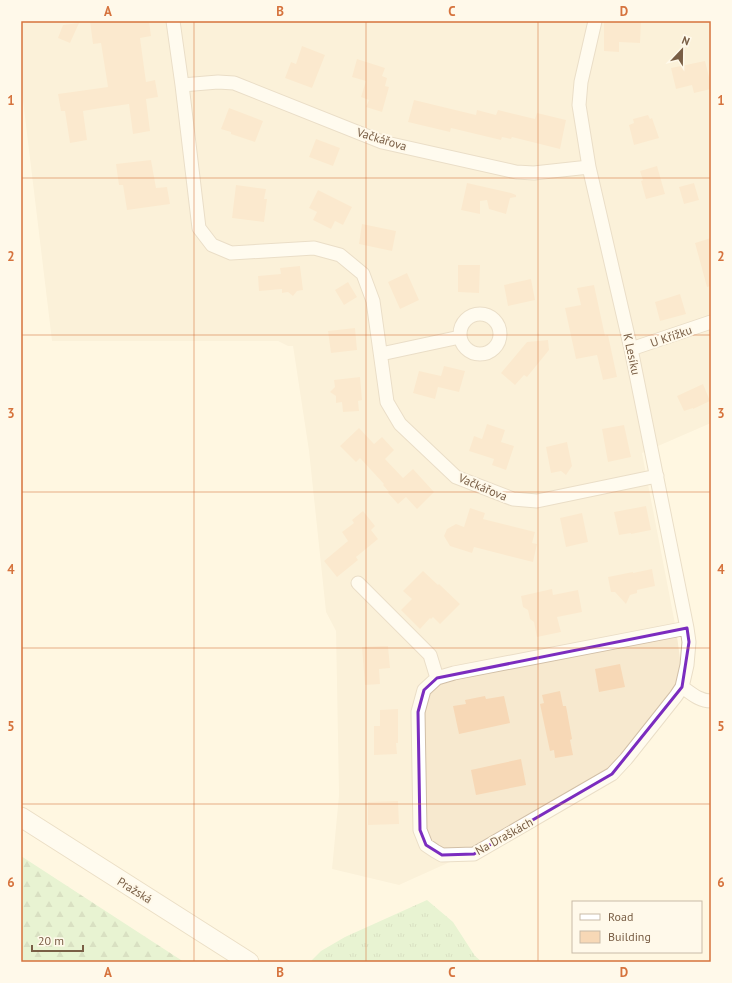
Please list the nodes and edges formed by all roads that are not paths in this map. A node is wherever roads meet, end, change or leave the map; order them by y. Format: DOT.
graph roads {
  1 [pos="173,21"];
  2 [pos="595,21"];
  3 [pos="182,85"];
  4 [pos="589,168"];
  5 [pos="711,322"];
  6 [pos="460,337"];
  7 [pos="631,349"];
  8 [pos="381,354"];
  9 [pos="657,476"];
  10 [pos="358,583"];
  11 [pos="687,628"];
  12 [pos="437,678"];
  13 [pos="682,687"];
  14 [pos="711,701"];
  15 [pos="21,817"];
  16 [pos="250,962"];
  1 -- 3 [label="street, Vačkářova"];
  2 -- 4 [label="street, K Lesíku"];
  3 -- 4 [label="street, Vačkářova"];
  3 -- 8 [label="street, Vačkářova"];
  4 -- 7 [label="street, K Lesíku"];
  5 -- 7 [label="street, U Křížku"];
  6 -- 8 [label="street"];
  7 -- 9 [label="street, K Lesíku"];
  8 -- 9 [label="street, Vačkářova"];
  9 -- 11 [label="street, K Lesíku"];
  10 -- 12 [label="street"];
  11 -- 12 [label="street"];
  11 -- 13 [label="street, K Lesíku"];
  12 -- 13 [label="street, Na Draškách"];
  13 -- 14 [label="street"];
  15 -- 16 [label="main road, Pražská"];
}
